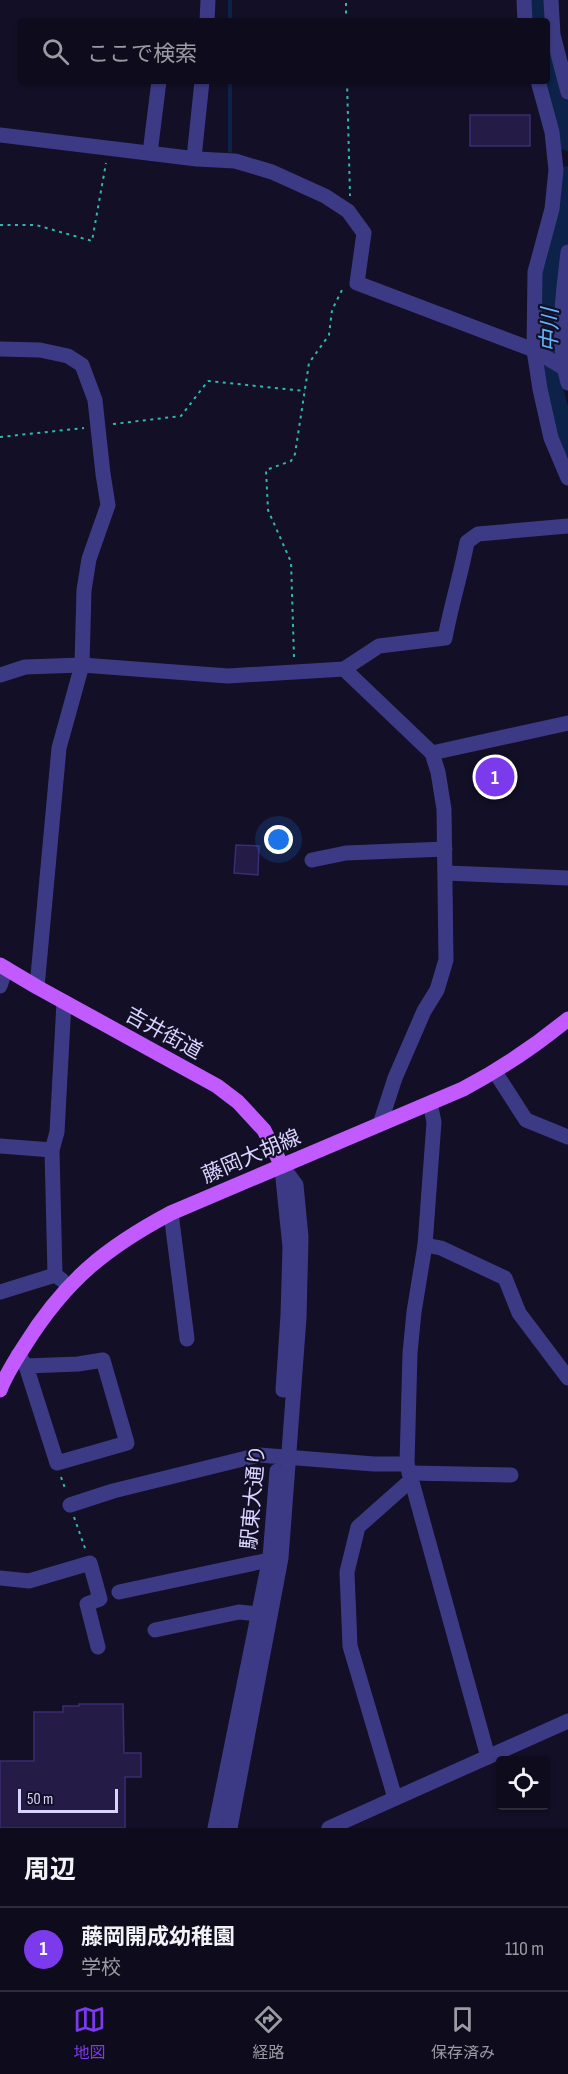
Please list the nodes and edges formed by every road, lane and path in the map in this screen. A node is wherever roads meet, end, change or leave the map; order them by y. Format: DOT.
graph roads {
  1 [pos="208,0"];
  2 [pos="346,0"];
  3 [pos="524,0"];
  4 [pos="551,0"];
  5 [pos="207,18"];
  6 [pos="346,18"];
  7 [pos="525,18"];
  8 [pos="159,84"];
  9 [pos="202,84"];
  10 [pos="346,84"];
  11 [pos="539,84"];
  12 [pos="568,92"];
  13 [pos="0,135"];
  14 [pos="108,148"];
  15 [pos="150,153"];
  16 [pos="194,158"];
  17 [pos="351,214"];
  18 [pos="0,225"];
  19 [pos="568,252"];
  20 [pos="357,283"];
  21 [pos="0,349"];
  22 [pos="534,350"];
  23 [pos="564,368"];
  24 [pos="568,383"];
  25 [pos="305,391"];
  26 [pos="98,426"];
  27 [pos="0,437"];
  28 [pos="568,478"];
  29 [pos="568,526"];
  30 [pos="82,665"];
  31 [pos="344,669"];
  32 [pos="294,672"];
  33 [pos="0,675"];
  34 [pos="568,723"];
  35 [pos="432,753"];
  36 [pos="445,849"];
  37 [pos="312,860"];
  38 [pos="446,873"];
  39 [pos="568,878"];
  40 [pos="3,966"];
  41 [pos="0,986"];
  42 [pos="37,987"];
  43 [pos="64,1002"];
  44 [pos="568,1019"];
  45 [pos="495,1072"];
  46 [pos="430,1103"];
  47 [pos="380,1124"];
  48 [pos="568,1137"];
  49 [pos="0,1146"];
  50 [pos="52,1150"];
  51 [pos="282,1166"];
  52 [pos="171,1213"];
  53 [pos="425,1245"];
  54 [pos="55,1275"];
  55 [pos="68,1286"];
  56 [pos="0,1292"];
  57 [pos="187,1339"];
  58 [pos="22,1361"];
  59 [pos="568,1378"];
  60 [pos="0,1390"];
  61 [pos="283,1457"];
  62 [pos="409,1472"];
  63 [pos="511,1475"];
  64 [pos="70,1505"];
  65 [pos="269,1560"];
  66 [pos="0,1578"];
  67 [pos="119,1592"];
  68 [pos="258,1614"];
  69 [pos="154,1630"];
  70 [pos="98,1647"];
  71 [pos="568,1721"];
  72 [pos="488,1756"];
  73 [pos="395,1798"];
  74 [pos="215,1828"];
  75 [pos="230,1828"];
  76 [pos="329,1828"];
  1 -- 5 [label="street"];
  2 -- 6 [label="path"];
  3 -- 7 [label="street"];
  4 -- 12 [label="street"];
  8 -- 15 [label="street"];
  9 -- 16 [label="street"];
  10 -- 17 [label="path"];
  11 -- 22 [label="street"];
  13 -- 14 [label="street"];
  14 -- 15 [label="street"];
  14 -- 18 [label="path"];
  15 -- 16 [label="street"];
  16 -- 17 [label="street"];
  17 -- 20 [label="street"];
  19 -- 23 [label="street"];
  20 -- 22 [label="street"];
  20 -- 25 [label="path"];
  21 -- 26 [label="street"];
  22 -- 23 [label="street"];
  22 -- 28 [label="street"];
  23 -- 24 [label="street"];
  25 -- 26 [label="path"];
  25 -- 32 [label="path"];
  26 -- 27 [label="path"];
  26 -- 30 [label="street"];
  29 -- 31 [label="street"];
  30 -- 32 [label="street"];
  30 -- 33 [label="street"];
  30 -- 42 [label="street"];
  31 -- 32 [label="street"];
  31 -- 35 [label="street"];
  34 -- 35 [label="street"];
  35 -- 36 [label="street"];
  36 -- 37 [label="street"];
  36 -- 38 [label="street"];
  38 -- 39 [label="street"];
  38 -- 47 [label="street"];
  40 -- 41 [label="street"];
  40 -- 42 [label="main road, 吉井街道"];
  42 -- 43 [label="main road, 吉井街道"];
  43 -- 50 [label="street"];
  43 -- 51 [label="main road, 吉井街道"];
  44 -- 45 [label="main road, 藤岡大胡線"];
  45 -- 46 [label="main road, 藤岡大胡線"];
  45 -- 48 [label="street"];
  46 -- 47 [label="main road, 藤岡大胡線"];
  46 -- 53 [label="street"];
  47 -- 51 [label="main road, 藤岡大胡線"];
  49 -- 50 [label="street"];
  50 -- 54 [label="street"];
  51 -- 52 [label="main road, 藤岡大胡線"];
  51 -- 61 [label="street"];
  52 -- 55 [label="main road, 藤岡大胡線"];
  52 -- 57 [label="street"];
  53 -- 59 [label="street"];
  53 -- 62 [label="street"];
  54 -- 55 [label="street"];
  54 -- 56 [label="street"];
  55 -- 58 [label="main road, 藤岡大胡線"];
  58 -- 58 [label="street"];
  58 -- 60 [label="main road, 藤岡大胡線"];
  61 -- 62 [label="street"];
  61 -- 64 [label="street"];
  61 -- 65 [label="street, 駅東大通り"];
  61 -- 75 [label="street"];
  62 -- 63 [label="street"];
  62 -- 72 [label="street"];
  62 -- 73 [label="street"];
  65 -- 67 [label="street"];
  65 -- 68 [label="street, 駅東大通り"];
  66 -- 70 [label="street"];
  68 -- 69 [label="street"];
  68 -- 74 [label="street, 駅東大通り"];
  71 -- 72 [label="street"];
  72 -- 73 [label="street"];
  73 -- 76 [label="street"];
}
